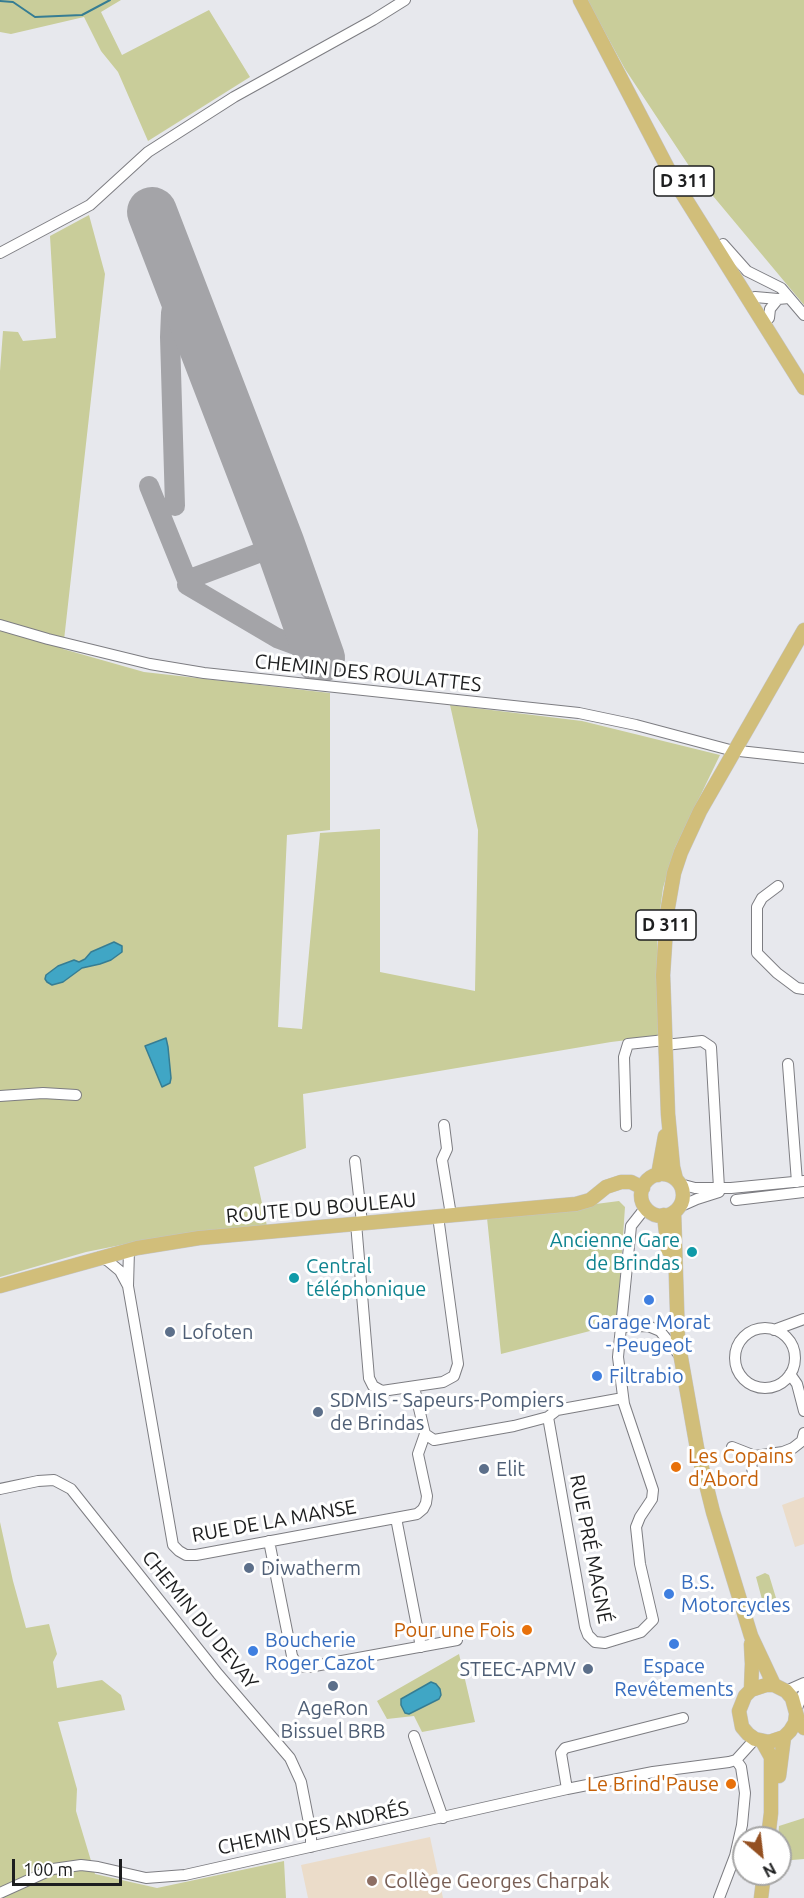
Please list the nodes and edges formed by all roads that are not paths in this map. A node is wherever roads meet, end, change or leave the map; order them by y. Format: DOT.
graph roads {
  1 [pos="405,0"];
  2 [pos="580,0"];
  3 [pos="644,120"];
  4 [pos="723,244"];
  5 [pos="0,253"];
  6 [pos="770,284"];
  7 [pos="752,299"];
  8 [pos="783,299"];
  9 [pos="804,315"];
  10 [pos="769,318"];
  11 [pos="804,375"];
  12 [pos="804,388"];
  13 [pos="0,625"];
  14 [pos="804,630"];
  15 [pos="734,751"];
  16 [pos="804,758"];
  17 [pos="778,886"];
  18 [pos="804,990"];
  19 [pos="665,1043"];
  20 [pos="788,1064"];
  21 [pos="76,1095"];
  22 [pos="0,1096"];
  23 [pos="668,1114"];
  24 [pos="444,1125"];
  25 [pos="626,1126"];
  26 [pos="355,1161"];
  27 [pos="658,1174"];
  28 [pos="678,1182"];
  29 [pos="800,1182"];
  30 [pos="643,1188"];
  31 [pos="719,1188"];
  32 [pos="731,1188"];
  33 [pos="804,1192"];
  34 [pos="736,1200"];
  35 [pos="646,1207"];
  36 [pos="672,1212"];
  37 [pos="444,1216"];
  38 [pos="359,1223"];
  39 [pos="129,1250"];
  40 [pos="100,1257"];
  41 [pos="0,1286"];
  42 [pos="128,1286"];
  43 [pos="804,1319"];
  44 [pos="621,1327"];
  45 [pos="774,1330"];
  46 [pos="680,1357"];
  47 [pos="790,1374"];
  48 [pos="414,1387"];
  49 [pos="623,1398"];
  50 [pos="804,1411"];
  51 [pos="548,1417"];
  52 [pos="804,1433"];
  53 [pos="425,1434"];
  54 [pos="732,1447"];
  55 [pos="749,1455"];
  56 [pos="754,1478"];
  57 [pos="0,1489"];
  58 [pos="396,1518"];
  59 [pos="269,1541"];
  60 [pos="751,1636"];
  61 [pos="458,1640"];
  62 [pos="421,1647"];
  63 [pos="804,1683"];
  64 [pos="780,1688"];
  65 [pos="751,1690"];
  66 [pos="804,1692"];
  67 [pos="796,1713"];
  68 [pos="683,1718"];
  69 [pos="742,1727"];
  70 [pos="804,1728"];
  71 [pos="414,1736"];
  72 [pos="785,1736"];
  73 [pos="804,1736"];
  74 [pos="758,1740"];
  75 [pos="738,1758"];
  76 [pos="567,1789"];
  77 [pos="771,1813"];
  78 [pos="443,1818"];
  79 [pos="769,1826"];
  80 [pos="311,1847"];
  81 [pos="0,1893"];
  82 [pos="719,1898"];
  1 -- 5 [label="street"];
  2 -- 3 [label="main road, D 311"];
  3 -- 4 [label="main road, D 311"];
  3 -- 7 [label="main road, D 311"];
  4 -- 6 [label="street"];
  4 -- 7 [label="main road, D 311"];
  6 -- 7 [label="street"];
  6 -- 8 [label="street"];
  7 -- 8 [label="street"];
  7 -- 10 [label="main road, D 311"];
  7 -- 12 [label="main road, D 311"];
  8 -- 9 [label="street"];
  8 -- 10 [label="street"];
  10 -- 11 [label="main road, D 311"];
  13 -- 15 [label="street, CHEMIN DES ROULATTES"];
  14 -- 15 [label="main road, D 311"];
  15 -- 16 [label="street, CHEMIN DES ROULATTES"];
  15 -- 19 [label="main road, D 311"];
  17 -- 18 [label="street"];
  19 -- 23 [label="main road, D 311"];
  19 -- 25 [label="street"];
  19 -- 31 [label="street"];
  20 -- 29 [label="street"];
  21 -- 22 [label="street"];
  23 -- 27 [label="main road, D 311"];
  23 -- 28 [label="main road, D 311"];
  24 -- 37 [label="street"];
  26 -- 38 [label="street"];
  27 -- 28 [label="main road"];
  27 -- 30 [label="main road"];
  28 -- 31 [label="street"];
  28 -- 36 [label="main road"];
  29 -- 32 [label="street"];
  30 -- 35 [label="main road"];
  30 -- 37 [label="main road, ROUTE DU BOULEAU"];
  31 -- 32 [label="street"];
  32 -- 36 [label="street"];
  33 -- 34 [label="street"];
  35 -- 36 [label="main road"];
  35 -- 44 [label="street, RUE PRÉ MAGNÉ"];
  36 -- 46 [label="main road"];
  37 -- 38 [label="main road, ROUTE DU BOULEAU"];
  37 -- 48 [label="street"];
  38 -- 39 [label="main road, ROUTE DU BOULEAU"];
  38 -- 48 [label="street"];
  39 -- 40 [label="main road, ROUTE DU BOULEAU"];
  39 -- 42 [label="street, RUE DE LA MANSE"];
  40 -- 41 [label="main road, ROUTE DU BOULEAU"];
  40 -- 42 [label="street"];
  42 -- 59 [label="street, RUE DE LA MANSE"];
  43 -- 45 [label="street"];
  44 -- 46 [label="street"];
  44 -- 49 [label="street, RUE PRÉ MAGNÉ"];
  45 -- 47 [label="street"];
  45 -- 47 [label="street"];
  46 -- 60 [label="main road"];
  47 -- 50 [label="street"];
  48 -- 53 [label="street"];
  49 -- 51 [label="street"];
  49 -- 51 [label="street, RUE PRÉ MAGNÉ"];
  51 -- 53 [label="street"];
  52 -- 55 [label="street"];
  53 -- 58 [label="street, RUE DE LA MANSE"];
  54 -- 55 [label="street"];
  55 -- 56 [label="street"];
  57 -- 80 [label="street, CHEMIN DU DEVAY"];
  58 -- 59 [label="street, RUE DE LA MANSE"];
  58 -- 62 [label="street"];
  59 -- 62 [label="street"];
  60 -- 64 [label="main road"];
  60 -- 65 [label="main road"];
  61 -- 62 [label="street"];
  63 -- 64 [label="street"];
  64 -- 65 [label="main road"];
  64 -- 67 [label="main road"];
  65 -- 69 [label="main road"];
  66 -- 67 [label="street"];
  67 -- 70 [label="main road"];
  67 -- 72 [label="main road"];
  68 -- 76 [label="street"];
  69 -- 74 [label="main road"];
  69 -- 75 [label="street"];
  71 -- 78 [label="street"];
  72 -- 73 [label="main road"];
  72 -- 74 [label="main road"];
  72 -- 77 [label="main road"];
  74 -- 75 [label="street"];
  74 -- 77 [label="main road"];
  75 -- 76 [label="street, CHEMIN DES ANDRÉS"];
  75 -- 82 [label="street"];
  76 -- 78 [label="street, CHEMIN DES ANDRÉS"];
  77 -- 79 [label="main road"];
  78 -- 80 [label="street, CHEMIN DES ANDRÉS"];
  80 -- 81 [label="street, CHEMIN DES ANDRÉS"];
}
